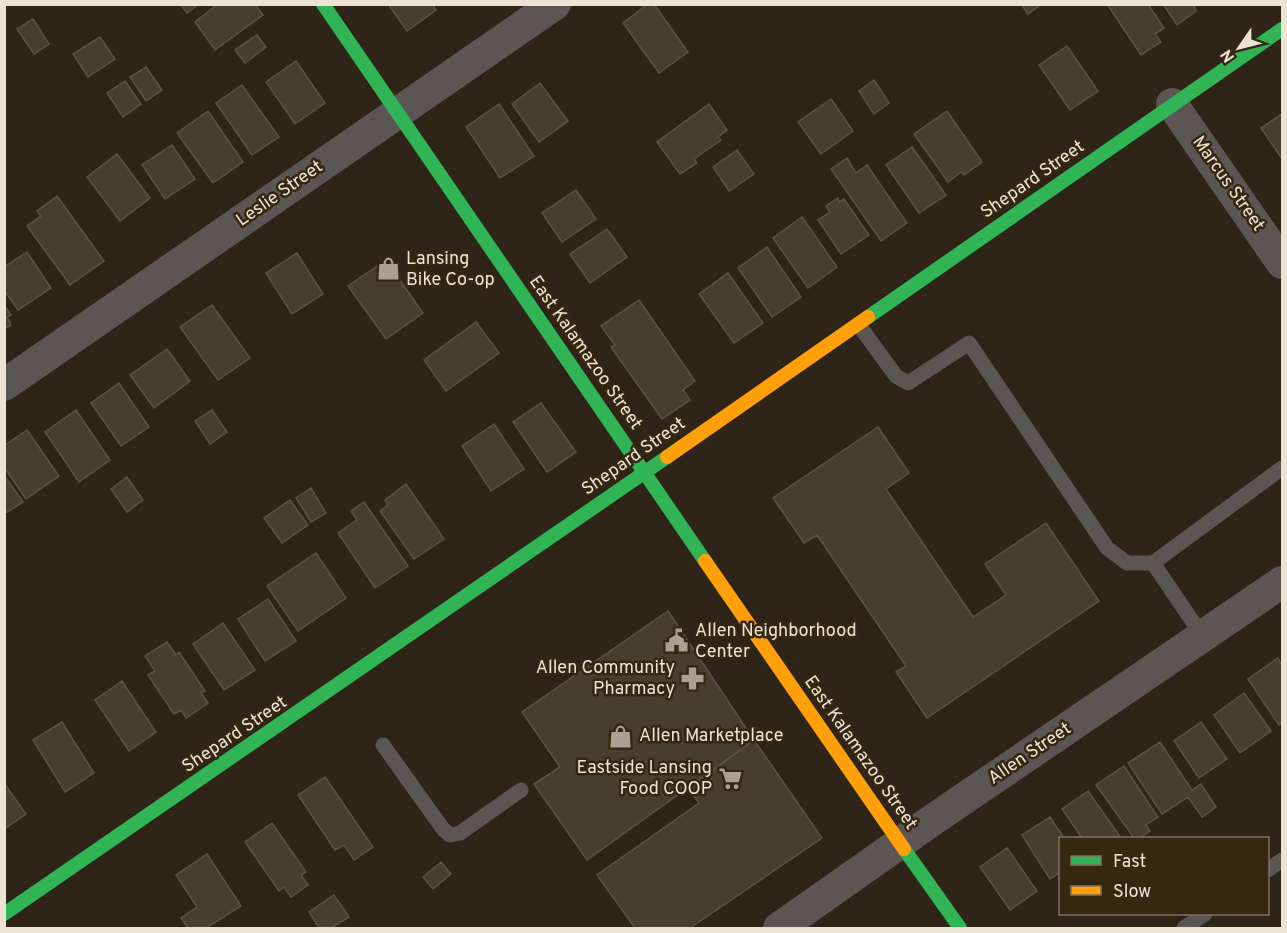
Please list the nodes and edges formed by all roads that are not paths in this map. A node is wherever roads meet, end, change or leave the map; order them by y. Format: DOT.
graph roads {
  1 [pos="323,4"];
  2 [pos="555,4"];
  3 [pos="1282,29"];
  4 [pos="1172,104"];
  5 [pos="398,113"];
  6 [pos="1282,263"];
  7 [pos="858,324"];
  8 [pos="4,385"];
  9 [pos="1282,468"];
  10 [pos="645,471"];
  11 [pos="1153,563"];
  12 [pos="1282,582"];
  13 [pos="1203,637"];
  14 [pos="383,745"];
  15 [pos="521,790"];
  16 [pos="900,843"];
  17 [pos="1282,860"];
  18 [pos="1269,869"];
  19 [pos="4,914"];
  20 [pos="1204,915"];
  21 [pos="779,928"];
  22 [pos="960,928"];
  23 [pos="1184,928"];
  1 -- 5 [label="street, East Kalamazoo Street"];
  2 -- 5 [label="street, Leslie Street"];
  3 -- 4 [label="street, Shepard Street"];
  4 -- 6 [label="street, Marcus Street"];
  4 -- 7 [label="street, Shepard Street"];
  5 -- 8 [label="street, Leslie Street"];
  5 -- 10 [label="street, East Kalamazoo Street"];
  7 -- 10 [label="street, Shepard Street"];
  7 -- 11 [label="lane"];
  9 -- 11 [label="lane"];
  10 -- 16 [label="street, East Kalamazoo Street"];
  10 -- 19 [label="street, Shepard Street"];
  11 -- 13 [label="lane"];
  12 -- 13 [label="street, Allen Street"];
  13 -- 16 [label="street, Allen Street"];
  14 -- 15 [label="lane"];
  16 -- 21 [label="street, Allen Street"];
  16 -- 22 [label="street, East Kalamazoo Street"];
  17 -- 18 [label="lane"];
  20 -- 23 [label="lane"];
}
